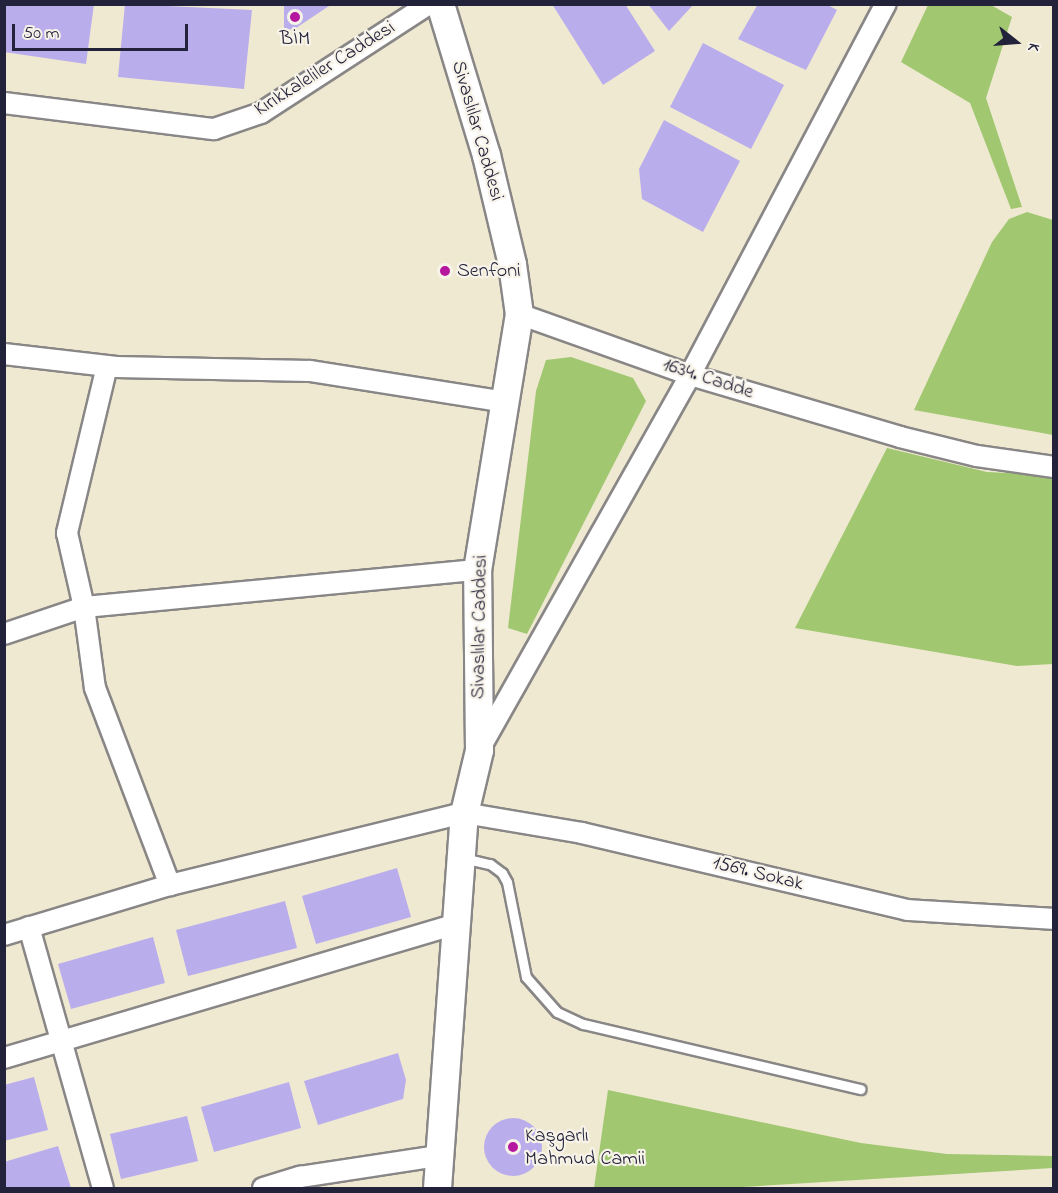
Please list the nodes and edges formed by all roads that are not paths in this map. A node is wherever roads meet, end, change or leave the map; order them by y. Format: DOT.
graph roads {
  1 [pos="429,4"];
  2 [pos="440,4"];
  3 [pos="886,4"];
  4 [pos="4,103"];
  5 [pos="519,314"];
  6 [pos="4,354"];
  7 [pos="107,366"];
  8 [pos="690,375"];
  9 [pos="505,402"];
  10 [pos="1053,467"];
  11 [pos="477,570"];
  12 [pos="84,607"];
  13 [pos="4,634"];
  14 [pos="479,750"];
  15 [pos="464,813"];
  16 [pos="461,857"];
  17 [pos="170,885"];
  18 [pos="1053,919"];
  19 [pos="456,924"];
  20 [pos="29,927"];
  21 [pos="4,935"];
  22 [pos="62,1044"];
  23 [pos="4,1058"];
  24 [pos="860,1089"];
  25 [pos="438,1156"];
  26 [pos="103,1188"];
  27 [pos="263,1188"];
  28 [pos="437,1188"];
  1 -- 4 [label="street, Kırıkkaleliler Caddesi"];
  2 -- 5 [label="main road, Sivaslılar Caddesi"];
  3 -- 8 [label="street"];
  5 -- 8 [label="street, 1634. Cadde"];
  5 -- 9 [label="main road, Sivaslılar Caddesi"];
  6 -- 7 [label="street"];
  7 -- 9 [label="street"];
  7 -- 12 [label="street"];
  8 -- 10 [label="street, 1634. Cadde"];
  8 -- 14 [label="street"];
  9 -- 11 [label="main road, Sivaslılar Caddesi"];
  11 -- 12 [label="street"];
  11 -- 14 [label="main road, Sivaslılar Caddesi"];
  12 -- 13 [label="street"];
  12 -- 17 [label="street"];
  14 -- 15 [label="main road, Sivaslılar Caddesi"];
  15 -- 16 [label="main road, Sivaslılar Caddesi"];
  15 -- 17 [label="street"];
  15 -- 18 [label="street, 1569. Sokak"];
  16 -- 19 [label="main road, Sivaslılar Caddesi"];
  16 -- 24 [label="lane"];
  17 -- 20 [label="street"];
  19 -- 22 [label="street"];
  19 -- 25 [label="main road, Sivaslılar Caddesi"];
  20 -- 21 [label="street"];
  20 -- 22 [label="street"];
  22 -- 23 [label="street"];
  22 -- 26 [label="street"];
  25 -- 27 [label="street"];
  25 -- 28 [label="main road, Sivaslılar Caddesi"];
}
